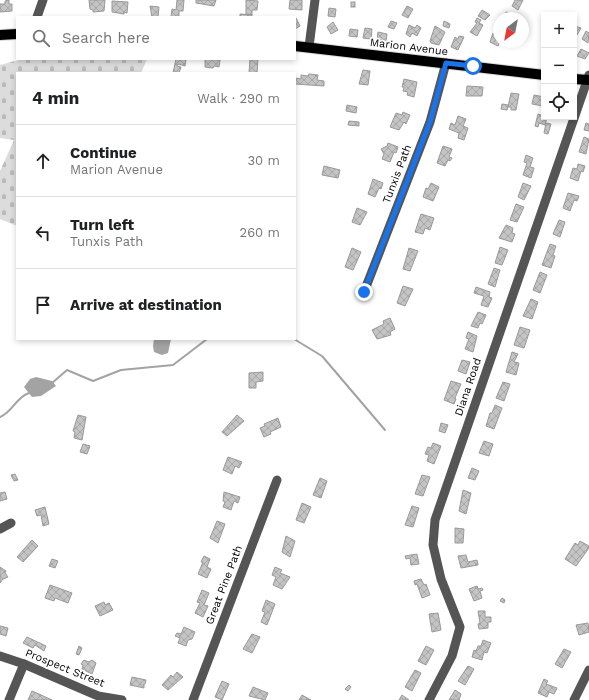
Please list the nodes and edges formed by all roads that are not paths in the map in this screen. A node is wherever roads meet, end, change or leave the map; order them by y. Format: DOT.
graph roads {
  1 [pos="43,0"];
  2 [pos="316,0"];
  3 [pos="37,16"];
  4 [pos="16,34"];
  5 [pos="0,35"];
  6 [pos="296,46"];
  7 [pos="309,47"];
  8 [pos="446,63"];
  9 [pos="541,75"];
  10 [pos="577,79"];
  11 [pos="588,79"];
  12 [pos="364,292"];
  13 [pos="277,480"];
  14 [pos="11,523"];
  15 [pos="0,529"];
  16 [pos="0,656"];
  17 [pos="24,664"];
  18 [pos="589,670"];
  19 [pos="10,700"];
  20 [pos="122,700"];
  21 [pos="193,700"];
  22 [pos="429,700"];
  23 [pos="574,700"];
  1 -- 3 [label="street"];
  2 -- 7 [label="street"];
  4 -- 5 [label="main road"];
  6 -- 7 [label="main road, Marion Avenue"];
  7 -- 8 [label="main road, Marion Avenue"];
  8 -- 9 [label="main road, Marion Avenue"];
  8 -- 12 [label="street, Tunxis Path"];
  10 -- 11 [label="main road"];
  11 -- 22 [label="street, Diana Road"];
  13 -- 21 [label="street, Great Pine Path"];
  14 -- 15 [label="street"];
  16 -- 17 [label="street, Prospect Street"];
  17 -- 19 [label="street"];
  17 -- 20 [label="street, Prospect Street"];
  18 -- 23 [label="street"];
}
